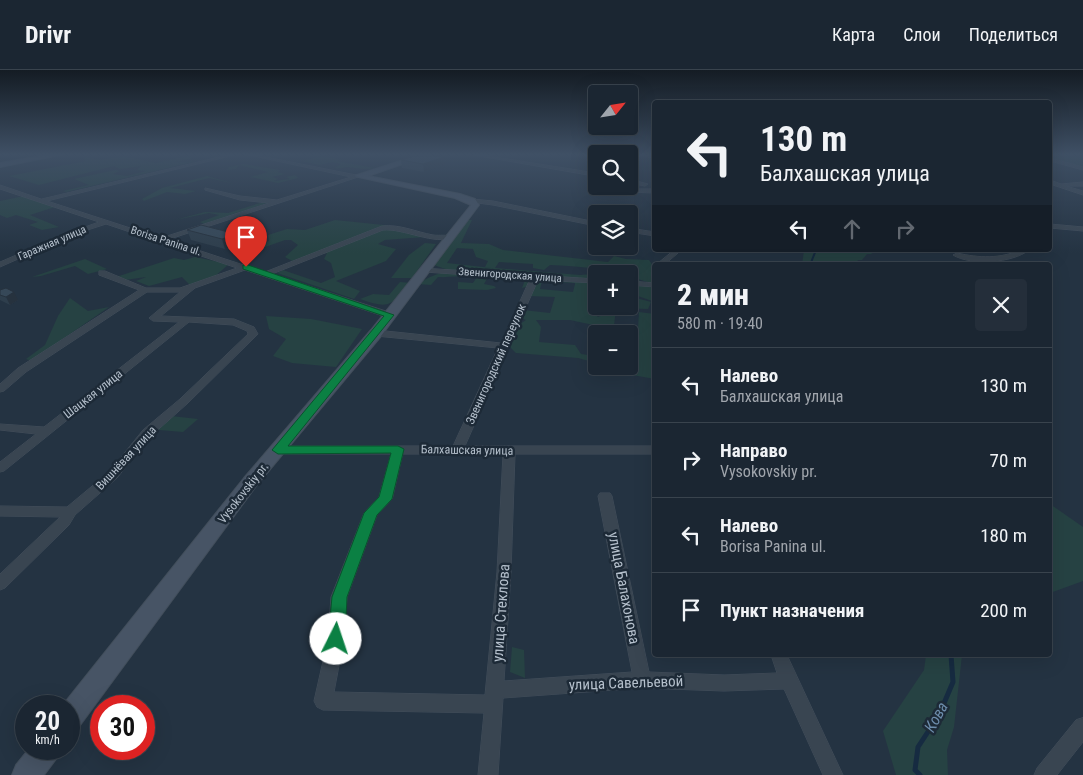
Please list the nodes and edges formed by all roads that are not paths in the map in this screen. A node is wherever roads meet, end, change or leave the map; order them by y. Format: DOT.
graph roads {
  1 [pos="3,188"];
  2 [pos="92,188"];
  3 [pos="321,188"];
  4 [pos="417,188"];
  5 [pos="1068,188"];
  6 [pos="206,189"];
  7 [pos="652,190"];
  8 [pos="638,191"];
  9 [pos="1083,193"];
  10 [pos="41,200"];
  11 [pos="472,201"];
  12 [pos="278,202"];
  13 [pos="105,222"];
  14 [pos="588,222"];
  15 [pos="1052,226"];
  16 [pos="1083,229"];
  17 [pos="638,231"];
  18 [pos="652,234"];
  19 [pos="449,237"];
  20 [pos="160,240"];
  21 [pos="674,252"];
  22 [pos="1022,252"];
  23 [pos="957,255"];
  24 [pos="663,262"];
  25 [pos="0,265"];
  26 [pos="246,267"];
  27 [pos="424,270"];
  28 [pos="102,274"];
  29 [pos="266,274"];
  30 [pos="534,276"];
  31 [pos="588,280"];
  32 [pos="638,284"];
  33 [pos="652,285"];
  34 [pos="191,288"];
  35 [pos="146,290"];
  36 [pos="390,315"];
  37 [pos="186,321"];
  38 [pos="376,333"];
  39 [pos="504,346"];
  40 [pos="2,386"];
  41 [pos="0,427"];
  42 [pos="46,431"];
  43 [pos="398,449"];
  44 [pos="278,450"];
  45 [pos="652,450"];
  46 [pos="457,451"];
  47 [pos="509,451"];
  48 [pos="0,468"];
  49 [pos="605,496"];
  50 [pos="0,511"];
  51 [pos="70,512"];
  52 [pos="0,584"];
  53 [pos="780,657"];
  54 [pos="642,680"];
  55 [pos="789,681"];
  56 [pos="493,697"];
  57 [pos="80,705"];
  58 [pos="1083,727"];
  59 [pos="38,760"];
  60 [pos="26,775"];
  61 [pos="488,775"];
  62 [pos="833,775"];
  63 [pos="1044,775"];
  1 -- 10 [label="street, Borisa Panina ul."];
  2 -- 10 [label="street"];
  3 -- 12 [label="street"];
  4 -- 11 [label="street"];
  5 -- 9 [label="street"];
  6 -- 12 [label="street"];
  7 -- 8 [label="street"];
  10 -- 13 [label="street, Borisa Panina ul."];
  11 -- 14 [label="street"];
  11 -- 19 [label="street, Vysokovskiy pr."];
  12 -- 20 [label="street"];
  13 -- 20 [label="street, Borisa Panina ul."];
  13 -- 25 [label="street, Гаражная улица"];
  15 -- 16 [label="street"];
  17 -- 18 [label="street"];
  19 -- 27 [label="street, Vysokovskiy pr."];
  19 -- 29 [label="street"];
  20 -- 26 [label="street, Borisa Panina ul."];
  21 -- 24 [label="street"];
  22 -- 23 [label="street"];
  26 -- 29 [label="street, Borisa Panina ul."];
  26 -- 34 [label="street"];
  27 -- 30 [label="street, Звенигородская улица"];
  27 -- 36 [label="street, Vysokovskiy pr."];
  28 -- 35 [label="street"];
  29 -- 36 [label="street, Borisa Panina ul."];
  30 -- 31 [label="street, Звенигородская улица"];
  30 -- 39 [label="street, Звенигородский переулок"];
  32 -- 33 [label="street"];
  34 -- 35 [label="street"];
  34 -- 37 [label="street"];
  35 -- 40 [label="street"];
  36 -- 38 [label="street, Vysokovskiy pr."];
  37 -- 42 [label="street, Шацкая улица"];
  37 -- 51 [label="street, Вишнёвая улица"];
  38 -- 39 [label="street"];
  38 -- 44 [label="street, Vysokovskiy pr."];
  39 -- 46 [label="street, Звенигородский переулок"];
  41 -- 42 [label="street"];
  42 -- 48 [label="street, Шацкая улица"];
  43 -- 44 [label="street, Балхашская улица"];
  43 -- 46 [label="street, Балхашская улица"];
  43 -- 56 [label="street, улица Савельевой"];
  44 -- 57 [label="street, Vysokovskiy pr."];
  45 -- 47 [label="street, Балхашская улица"];
  46 -- 47 [label="street, Балхашская улица"];
  47 -- 56 [label="street, улица Стеклова"];
  49 -- 54 [label="street, улица Балахонова"];
  50 -- 51 [label="street"];
  51 -- 52 [label="street, Вишнёвая улица"];
  53 -- 55 [label="street"];
  54 -- 55 [label="street, улица Савельевой"];
  54 -- 56 [label="street, улица Савельевой"];
  55 -- 62 [label="street"];
  56 -- 61 [label="street, улица Стеклова"];
  58 -- 63 [label="street"];
  59 -- 60 [label="street"];
}
